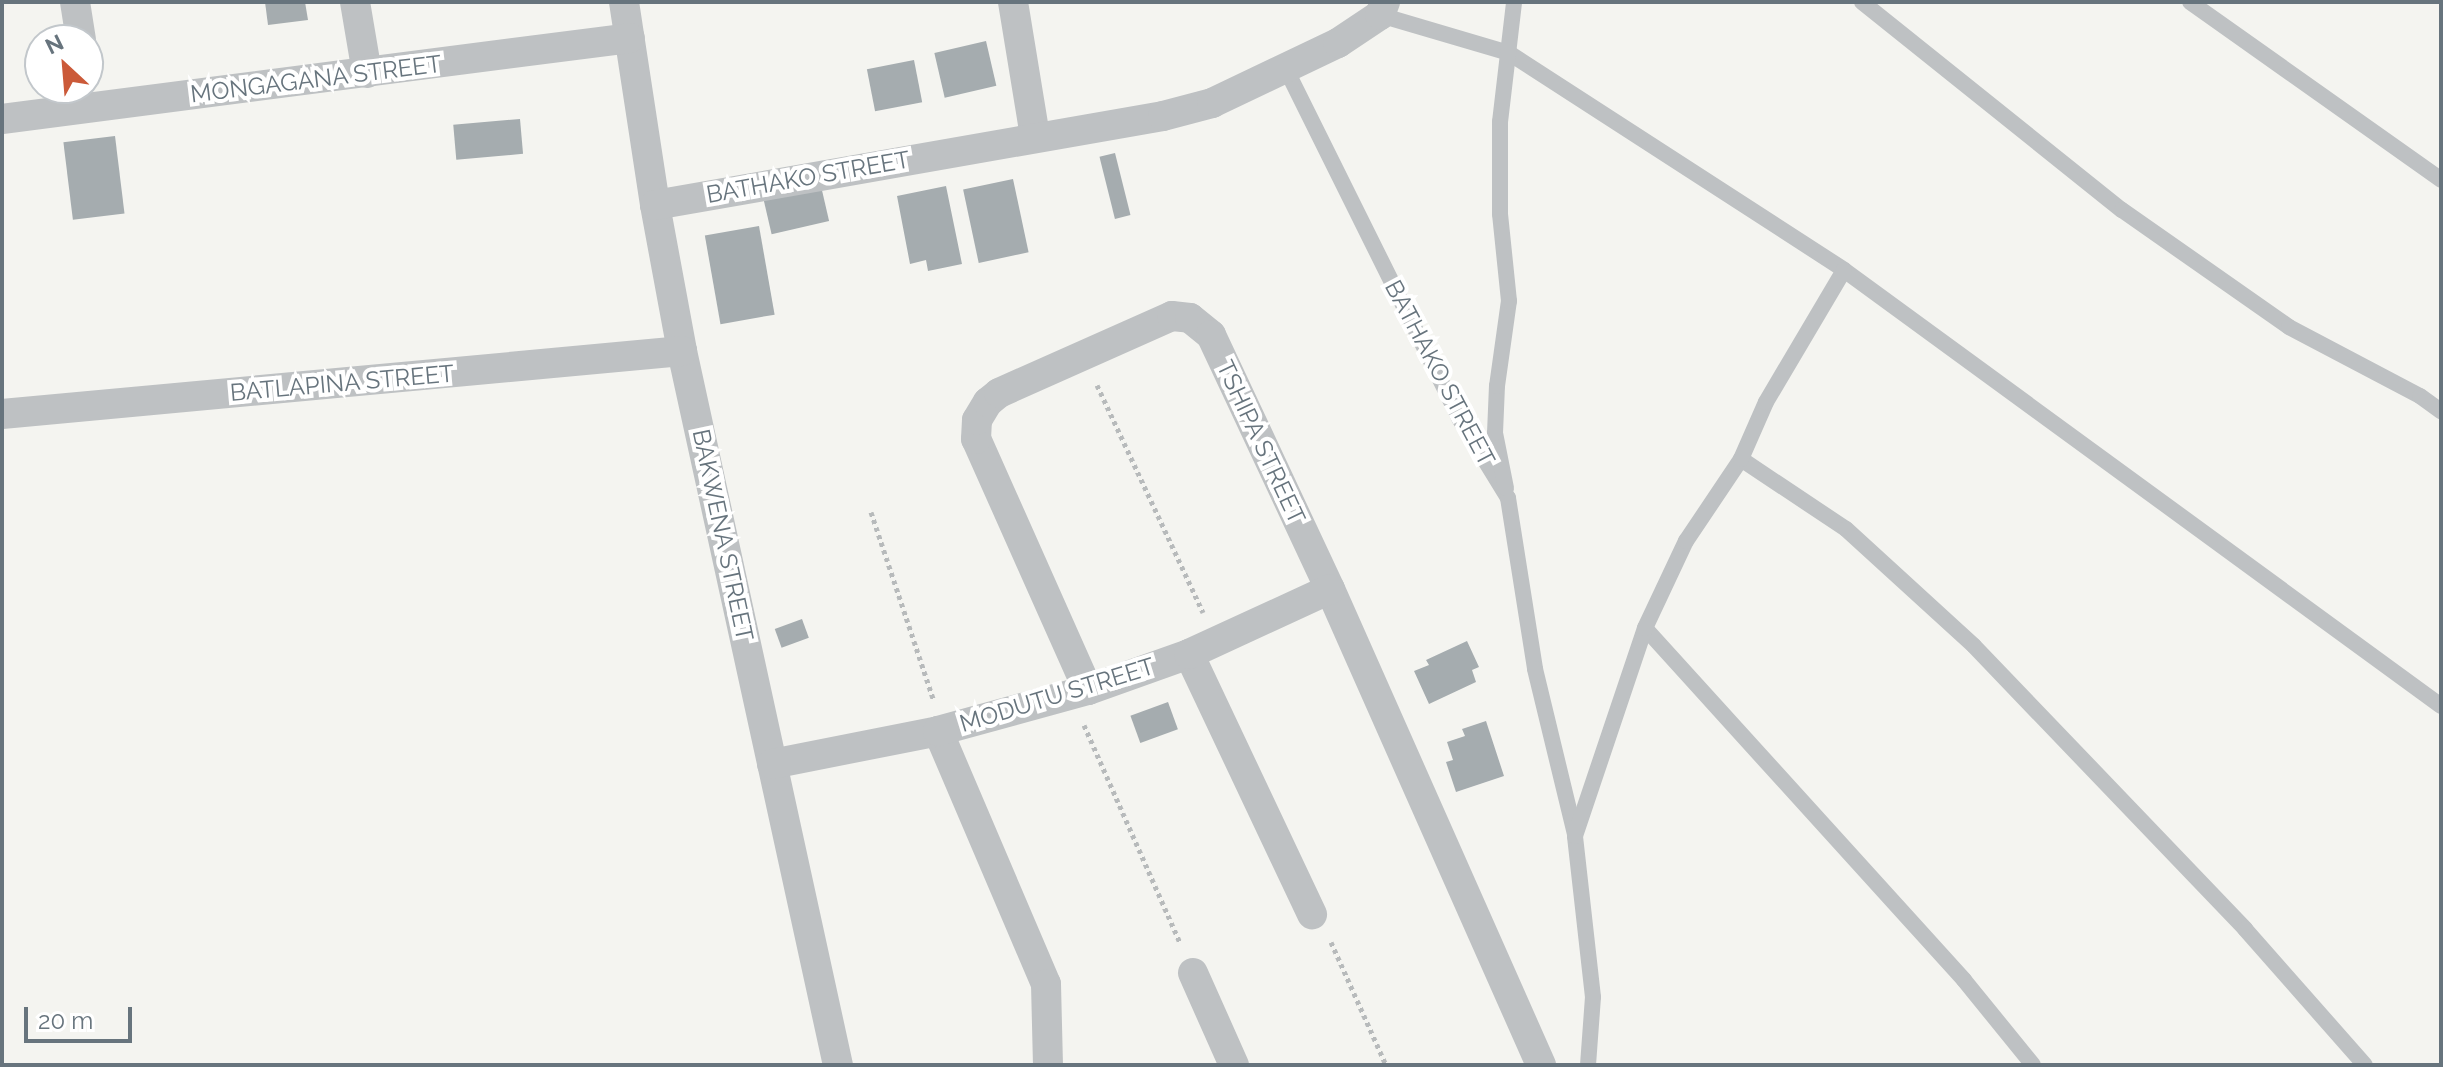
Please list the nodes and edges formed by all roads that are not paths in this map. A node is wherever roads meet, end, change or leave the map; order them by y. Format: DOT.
graph roads {
  1 [pos="75,2"];
  2 [pos="355,2"];
  3 [pos="624,2"];
  4 [pos="1013,2"];
  5 [pos="1514,2"];
  6 [pos="1862,2"];
  7 [pos="2190,2"];
  8 [pos="1383,8"];
  9 [pos="78,24"];
  10 [pos="630,38"];
  11 [pos="1509,53"];
  12 [pos="1285,67"];
  13 [pos="367,73"];
  14 [pos="104,95"];
  15 [pos="59,104"];
  16 [pos="2,119"];
  17 [pos="1035,136"];
  18 [pos="2441,180"];
  19 [pos="655,205"];
  20 [pos="1844,270"];
  21 [pos="682,351"];
  22 [pos="2441,411"];
  23 [pos="2,414"];
  24 [pos="1741,459"];
  25 [pos="1508,498"];
  26 [pos="1330,589"];
  27 [pos="1645,628"];
  28 [pos="1203,648"];
  29 [pos="1080,692"];
  30 [pos="2441,706"];
  31 [pos="941,731"];
  32 [pos="772,764"];
  33 [pos="1575,836"];
  34 [pos="1312,914"];
  35 [pos="1193,973"];
  36 [pos="838,1065"];
  37 [pos="1048,1065"];
  38 [pos="1234,1065"];
  39 [pos="1541,1065"];
  40 [pos="1588,1065"];
  41 [pos="2033,1065"];
  42 [pos="2365,1065"];
  1 -- 9 [label="street"];
  2 -- 13 [label="street"];
  3 -- 10 [label="street, BAKWENA STREET"];
  4 -- 17 [label="street"];
  5 -- 11 [label="lane"];
  6 -- 22 [label="lane"];
  7 -- 18 [label="lane"];
  8 -- 11 [label="lane"];
  8 -- 12 [label="street, BATHAKO STREET"];
  10 -- 13 [label="street, MONGAGANA STREET"];
  10 -- 19 [label="street, BAKWENA STREET"];
  11 -- 20 [label="lane"];
  11 -- 25 [label="lane"];
  12 -- 17 [label="street, BATHAKO STREET"];
  12 -- 25 [label="lane, BATHAKO STREET"];
  13 -- 14 [label="street, MONGAGANA STREET"];
  15 -- 16 [label="street, MONGAGANA STREET"];
  17 -- 19 [label="street, BATHAKO STREET"];
  19 -- 21 [label="street, BAKWENA STREET"];
  20 -- 24 [label="lane"];
  20 -- 30 [label="lane"];
  21 -- 23 [label="street, BATLAPINA STREET"];
  21 -- 32 [label="street, BAKWENA STREET"];
  24 -- 27 [label="lane"];
  24 -- 42 [label="lane"];
  25 -- 33 [label="lane, BATHAKO STREET"];
  26 -- 28 [label="street, MODUTU STREET"];
  26 -- 29 [label="street, TSHIPA STREET"];
  26 -- 39 [label="street, TSHIPA STREET"];
  27 -- 33 [label="lane"];
  27 -- 41 [label="lane"];
  28 -- 29 [label="street, MODUTU STREET"];
  28 -- 34 [label="street"];
  29 -- 31 [label="street, MODUTU STREET"];
  31 -- 32 [label="street, MODUTU STREET"];
  31 -- 37 [label="street"];
  32 -- 36 [label="street, BAKWENA STREET"];
  33 -- 40 [label="lane, BATHAKO STREET"];
  35 -- 38 [label="street"];
}
